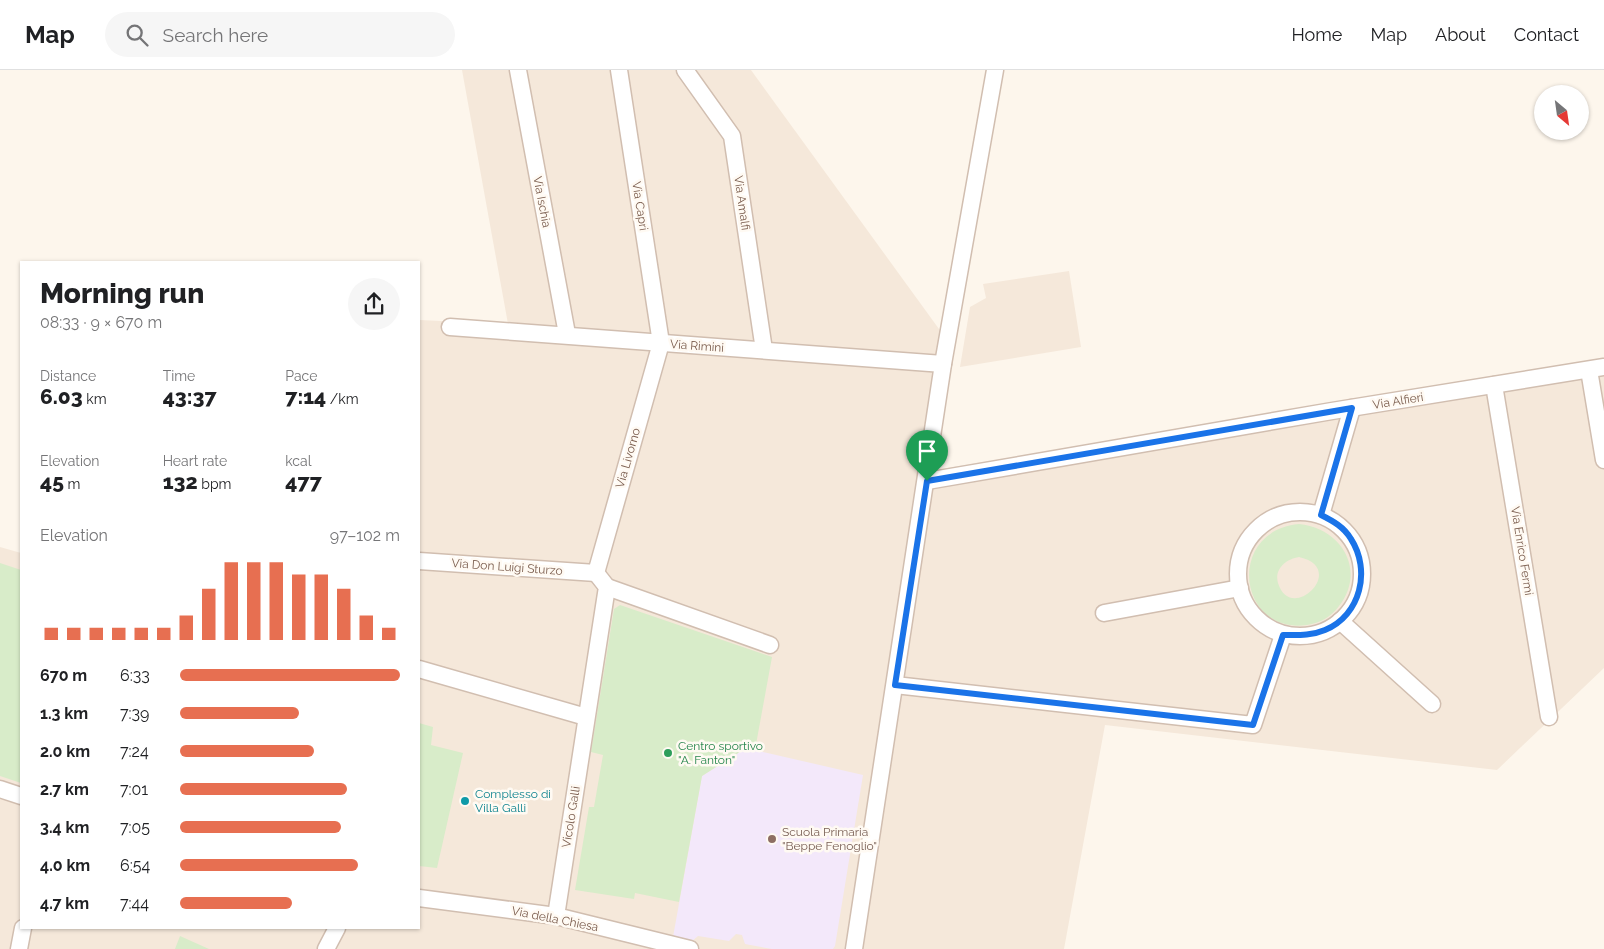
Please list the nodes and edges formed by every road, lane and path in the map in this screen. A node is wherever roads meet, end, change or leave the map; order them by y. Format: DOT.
graph roads {
  1 [pos="518,70"];
  2 [pos="619,70"];
  3 [pos="685,70"];
  4 [pos="995,70"];
  5 [pos="450,327"];
  6 [pos="567,334"];
  7 [pos="661,343"];
  8 [pos="764,350"];
  9 [pos="944,364"];
  10 [pos="1596,368"];
  11 [pos="1494,385"];
  12 [pos="1352,408"];
  13 [pos="1604,460"];
  14 [pos="927,481"];
  15 [pos="1321,515"];
  16 [pos="420,561"];
  17 [pos="596,573"];
  18 [pos="607,588"];
  19 [pos="1240,588"];
  20 [pos="1104,614"];
  21 [pos="1340,621"];
  22 [pos="1283,635"];
  23 [pos="770,645"];
  24 [pos="420,669"];
  25 [pos="895,685"];
  26 [pos="1432,704"];
  27 [pos="586,717"];
  28 [pos="1549,717"];
  29 [pos="0,789"];
  30 [pos="20,796"];
  31 [pos="420,898"];
  32 [pos="556,916"];
  33 [pos="23,929"];
  34 [pos="336,929"];
  35 [pos="663,946"];
  36 [pos="18,949"];
  37 [pos="326,949"];
  38 [pos="690,949"];
  39 [pos="854,949"];
  1 -- 6 [label="street, Via Ischia"];
  2 -- 7 [label="street, Via Capri"];
  3 -- 8 [label="street, Via Amalfi"];
  4 -- 9 [label="street"];
  5 -- 6 [label="street, Via Rimini"];
  6 -- 7 [label="street, Via Rimini"];
  7 -- 8 [label="street, Via Rimini"];
  7 -- 17 [label="street, Via Livorno"];
  8 -- 9 [label="street, Via Rimini"];
  9 -- 14 [label="street"];
  10 -- 11 [label="street, Via Alfieri"];
  10 -- 13 [label="street"];
  11 -- 12 [label="street, Via Alfieri"];
  11 -- 28 [label="street, Via Enrico Fermi"];
  12 -- 14 [label="street, Via Alfieri"];
  12 -- 15 [label="street"];
  14 -- 25 [label="street"];
  15 -- 19 [label="street"];
  15 -- 21 [label="street"];
  16 -- 17 [label="street, Via Don Luigi Sturzo"];
  17 -- 18 [label="street"];
  18 -- 23 [label="street"];
  18 -- 27 [label="street, Vicolo Galli"];
  19 -- 20 [label="street"];
  19 -- 22 [label="street"];
  21 -- 22 [label="street"];
  21 -- 26 [label="street"];
  22 -- 25 [label="street"];
  24 -- 27 [label="street"];
  25 -- 39 [label="street"];
  27 -- 32 [label="street, Vicolo Galli"];
  29 -- 30 [label="street"];
  31 -- 32 [label="street, Via della Chiesa"];
  32 -- 35 [label="street, Via della Chiesa"];
  33 -- 36 [label="street"];
  34 -- 37 [label="street"];
  35 -- 38 [label="street, Via della Chiesa"];
}
